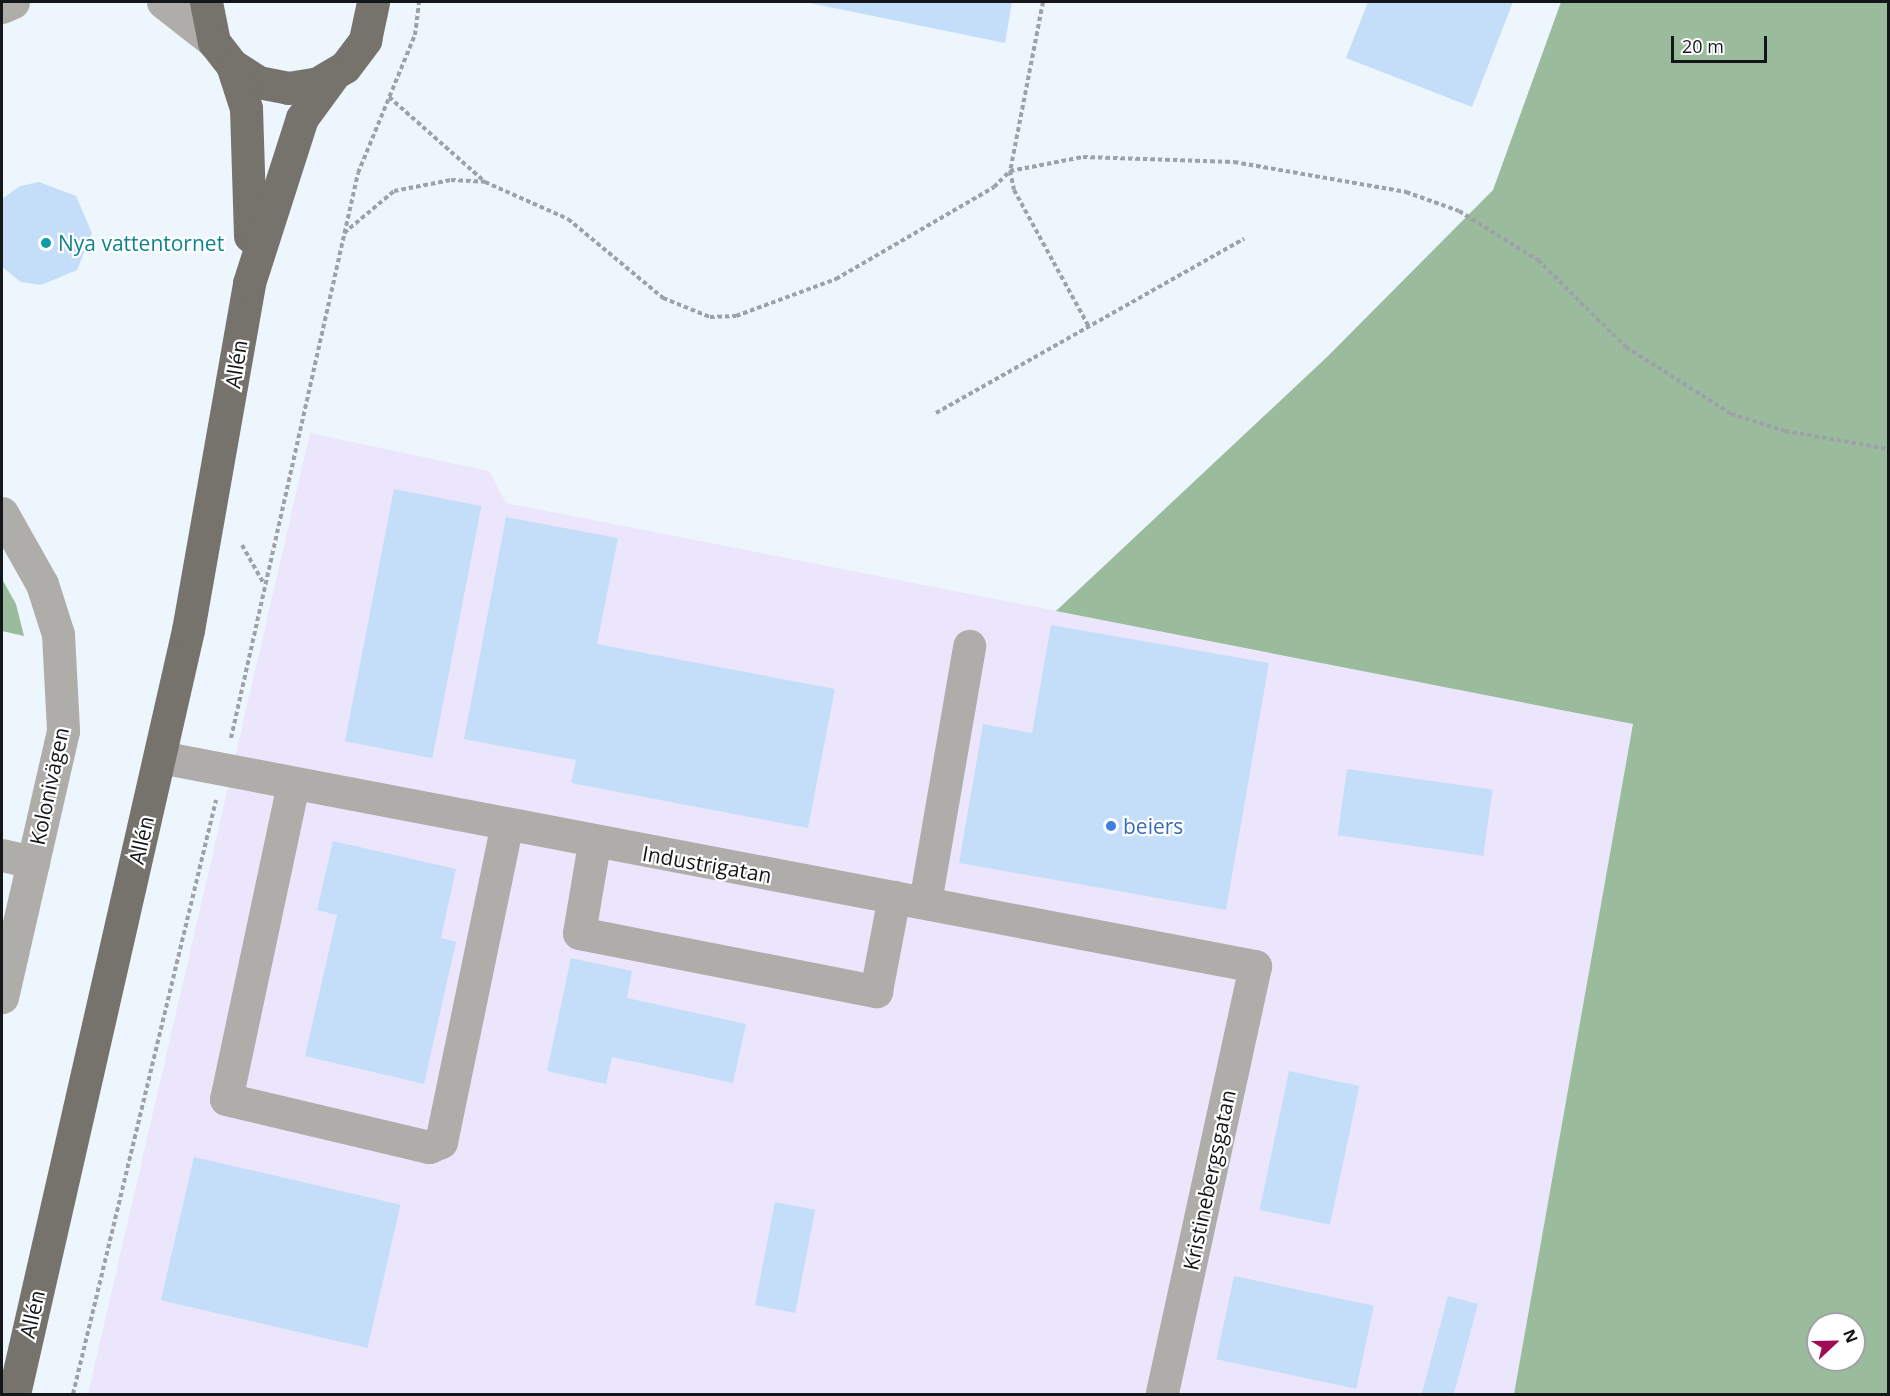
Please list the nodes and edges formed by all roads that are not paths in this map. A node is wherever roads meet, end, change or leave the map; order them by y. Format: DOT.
graph roads {
  1 [pos="13,2"];
  2 [pos="163,2"];
  3 [pos="206,2"];
  4 [pos="373,2"];
  5 [pos="2,7"];
  6 [pos="223,54"];
  7 [pos="332,77"];
  8 [pos="249,283"];
  9 [pos="2,513"];
  10 [pos="969,646"];
  11 [pos="160,757"];
  12 [pos="292,784"];
  13 [pos="506,827"];
  14 [pos="594,844"];
  15 [pos="2,855"];
  16 [pos="33,862"];
  17 [pos="910,899"];
  18 [pos="1255,966"];
  19 [pos="2,997"];
  20 [pos="14,1395"];
  21 [pos="1162,1395"];
  1 -- 5 [label="street"];
  2 -- 6 [label="street"];
  3 -- 6 [label="main road, Allén"];
  4 -- 7 [label="main road, Allén"];
  6 -- 7 [label="main road"];
  6 -- 8 [label="main road, Allén"];
  7 -- 8 [label="main road, Allén"];
  8 -- 11 [label="main road, Allén"];
  9 -- 16 [label="street, Kolonivägen"];
  10 -- 17 [label="street"];
  11 -- 12 [label="street, Industrigatan"];
  11 -- 20 [label="main road, Allén"];
  12 -- 13 [label="street, Industrigatan"];
  12 -- 13 [label="street"];
  13 -- 14 [label="street, Industrigatan"];
  14 -- 17 [label="street, Industrigatan"];
  14 -- 17 [label="street"];
  15 -- 16 [label="street"];
  16 -- 19 [label="street, Kolonivägen"];
  17 -- 18 [label="street, Industrigatan"];
  18 -- 21 [label="street, Kristinebergsgatan"];
}
